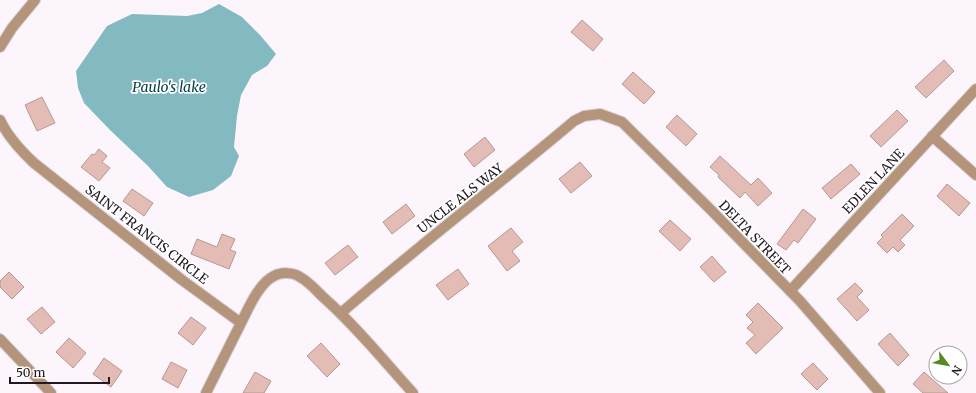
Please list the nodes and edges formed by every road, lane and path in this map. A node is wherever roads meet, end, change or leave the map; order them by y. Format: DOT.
graph roads {
  1 [pos="36,0"];
  2 [pos="1,41"];
  3 [pos="976,89"];
  4 [pos="600,114"];
  5 [pos="0,120"];
  6 [pos="932,136"];
  7 [pos="976,176"];
  8 [pos="790,291"];
  9 [pos="341,313"];
  10 [pos="241,323"];
  11 [pos="0,339"];
  12 [pos="51,393"];
  13 [pos="206,393"];
  14 [pos="413,393"];
  15 [pos="880,393"];
  1 -- 2 [label="street"];
  3 -- 6 [label="street, EDLEN LANE"];
  4 -- 8 [label="street, DELTA STREET"];
  4 -- 9 [label="street, UNCLE ALS WAY"];
  5 -- 10 [label="street, SAINT FRANCIS CIRCLE"];
  6 -- 7 [label="street"];
  6 -- 8 [label="street, EDLEN LANE"];
  8 -- 15 [label="street, DELTA STREET"];
  9 -- 10 [label="street"];
  9 -- 14 [label="street"];
  10 -- 13 [label="street"];
  11 -- 12 [label="street"];
}
